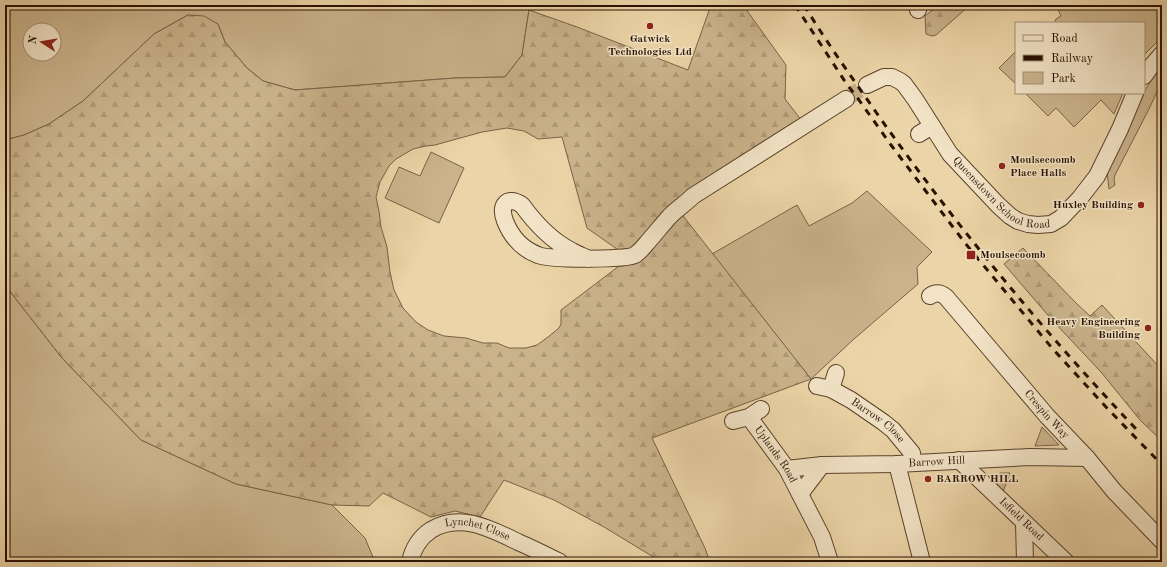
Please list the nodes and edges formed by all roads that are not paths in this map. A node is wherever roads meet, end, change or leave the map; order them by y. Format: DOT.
graph roads {
  1 [pos="1162,54"];
  2 [pos="1145,75"];
  3 [pos="867,85"];
  4 [pos="1135,94"];
  5 [pos="846,99"];
  6 [pos="589,259"];
  7 [pos="930,296"];
  8 [pos="836,373"];
  9 [pos="733,421"];
  10 [pos="1087,458"];
  11 [pos="959,460"];
  12 [pos="905,463"];
  13 [pos="822,465"];
  14 [pos="787,470"];
  15 [pos="800,494"];
  16 [pos="1024,522"];
  17 [pos="1162,541"];
  18 [pos="1062,558"];
  19 [pos="410,562"];
  20 [pos="560,562"];
  21 [pos="830,562"];
  22 [pos="922,562"];
  23 [pos="1026,562"];
  1 -- 2 [label="street"];
  3 -- 4 [label="street, Queensdown School Road"];
  5 -- 6 [label="street"];
  6 -- 6 [label="street"];
  7 -- 10 [label="street, Crespin Way"];
  8 -- 12 [label="street, Barrow Close"];
  9 -- 14 [label="street, Uplands Road"];
  10 -- 11 [label="street, Barrow Hill"];
  10 -- 17 [label="street, Crespin Way"];
  11 -- 12 [label="street, Barrow Hill"];
  11 -- 16 [label="street, Isfield Road"];
  12 -- 13 [label="street, Barrow Hill"];
  12 -- 22 [label="street, Barrow Close"];
  13 -- 14 [label="street, Barrow Hill"];
  13 -- 15 [label="street, Uplands Road"];
  14 -- 15 [label="street, Uplands Road"];
  15 -- 21 [label="street, Uplands Road"];
  16 -- 18 [label="street, Isfield Road"];
  16 -- 23 [label="street"];
  18 -- 23 [label="street"];
  19 -- 20 [label="street, Lynchet Close"];
}
